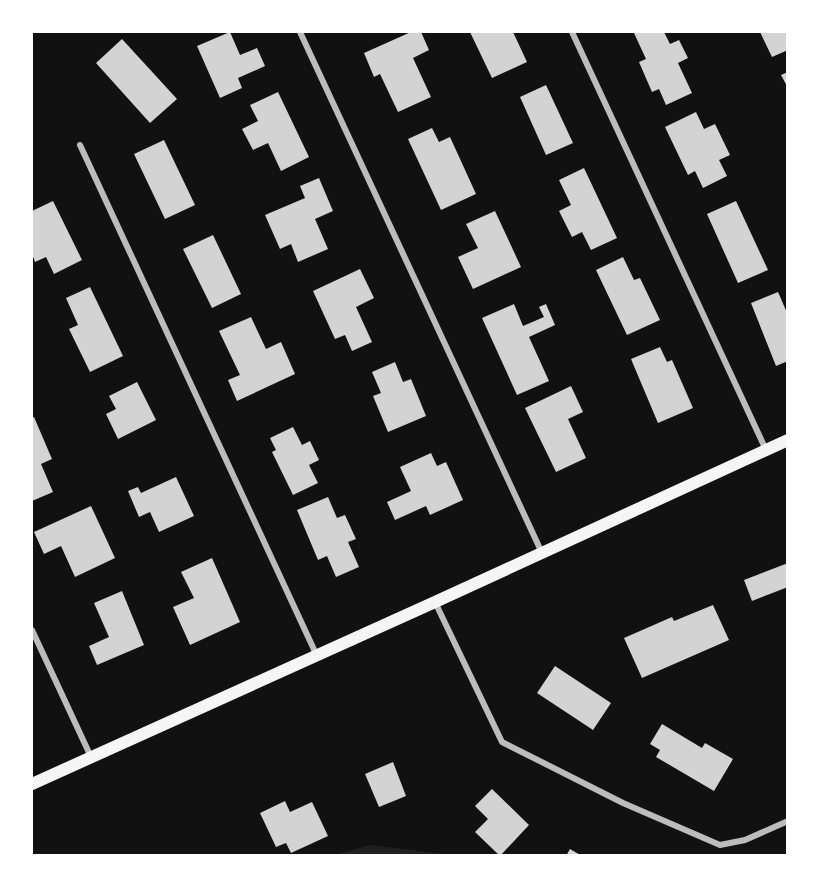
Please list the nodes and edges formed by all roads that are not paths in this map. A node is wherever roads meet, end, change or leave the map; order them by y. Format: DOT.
graph roads {
  1 [pos="300,32"];
  2 [pos="572,32"];
  3 [pos="80,145"];
  4 [pos="788,440"];
  5 [pos="766,450"];
  6 [pos="542,553"];
  7 [pos="435,602"];
  8 [pos="32,630"];
  9 [pos="316,656"];
  10 [pos="91,757"];
  11 [pos="32,784"];
  12 [pos="788,821"];
  1 -- 6 [label="street"];
  2 -- 5 [label="street"];
  3 -- 9 [label="street"];
  4 -- 5 [label="main road"];
  5 -- 6 [label="main road"];
  6 -- 7 [label="main road"];
  7 -- 9 [label="main road"];
  7 -- 12 [label="street"];
  8 -- 10 [label="street"];
  9 -- 10 [label="main road"];
  10 -- 11 [label="main road"];
}
